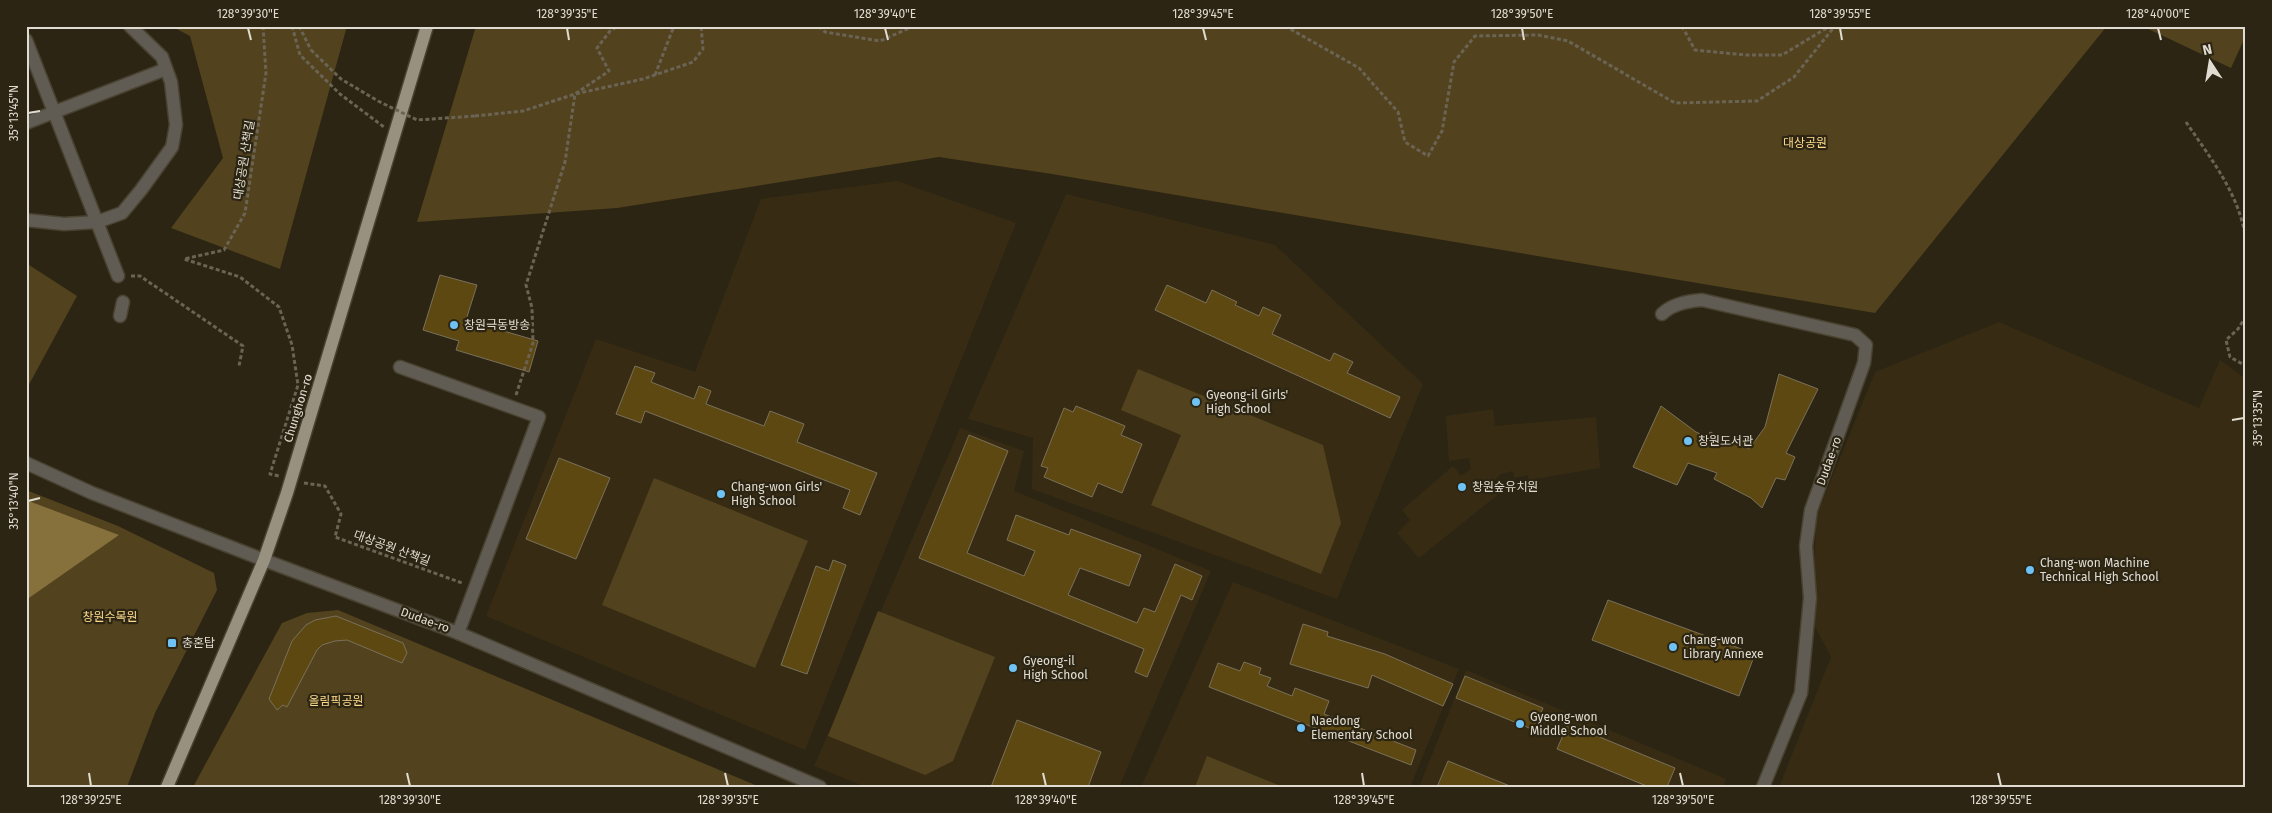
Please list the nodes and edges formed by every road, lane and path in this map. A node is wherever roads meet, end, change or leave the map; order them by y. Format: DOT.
graph roads {
  1 [pos="130,26"];
  2 [pos="263,26"];
  3 [pos="292,26"];
  4 [pos="299,26"];
  5 [pos="427,26"];
  6 [pos="618,26"];
  7 [pos="674,26"];
  8 [pos="701,26"];
  9 [pos="819,26"];
  10 [pos="914,26"];
  11 [pos="1285,26"];
  12 [pos="1682,26"];
  13 [pos="1830,26"];
  14 [pos="1834,26"];
  15 [pos="26,40"];
  16 [pos="166,68"];
  17 [pos="656,74"];
  18 [pos="575,94"];
  19 [pos="54,112"];
  20 [pos="2186,122"];
  21 [pos="26,123"];
  22 [pos="394,134"];
  23 [pos="26,220"];
  24 [pos="97,222"];
  25 [pos="2246,242"];
  26 [pos="118,276"];
  27 [pos="123,302"];
  28 [pos="1662,314"];
  29 [pos="120,316"];
  30 [pos="2246,316"];
  31 [pos="239,366"];
  32 [pos="2246,366"];
  33 [pos="400,367"];
  34 [pos="512,407"];
  35 [pos="26,463"];
  36 [pos="290,480"];
  37 [pos="264,560"];
  38 [pos="475,588"];
  39 [pos="458,633"];
  40 [pos="166,787"];
  41 [pos="820,787"];
  42 [pos="1763,787"];
  1 -- 16 [label="street"];
  2 -- 36 [label="path, 대상공원 산책길"];
  3 -- 22 [label="path"];
  4 -- 18 [label="path, bridge"];
  5 -- 22 [label="main road, Chunghon-ro"];
  6 -- 18 [label="path"];
  7 -- 17 [label="path"];
  8 -- 17 [label="path"];
  9 -- 10 [label="path"];
  11 -- 14 [label="path"];
  12 -- 13 [label="path"];
  15 -- 19 [label="street"];
  16 -- 19 [label="street"];
  16 -- 24 [label="street"];
  17 -- 18 [label="path"];
  18 -- 34 [label="path"];
  19 -- 21 [label="street"];
  19 -- 24 [label="street"];
  20 -- 25 [label="path"];
  22 -- 36 [label="main road, Chunghon-ro"];
  23 -- 24 [label="street"];
  24 -- 26 [label="street"];
  26 -- 31 [label="path"];
  27 -- 29 [label="street"];
  28 -- 42 [label="street, Dudae-ro"];
  30 -- 32 [label="path"];
  33 -- 34 [label="street"];
  34 -- 38 [label="street"];
  35 -- 37 [label="street, Dudae-ro"];
  36 -- 37 [label="main road, Chunghon-ro"];
  36 -- 38 [label="path, 대상공원 산책길"];
  37 -- 39 [label="street, Dudae-ro"];
  37 -- 40 [label="main road, Chunghon-ro"];
  38 -- 39 [label="street"];
  39 -- 41 [label="street, Dudae-ro"];
}
